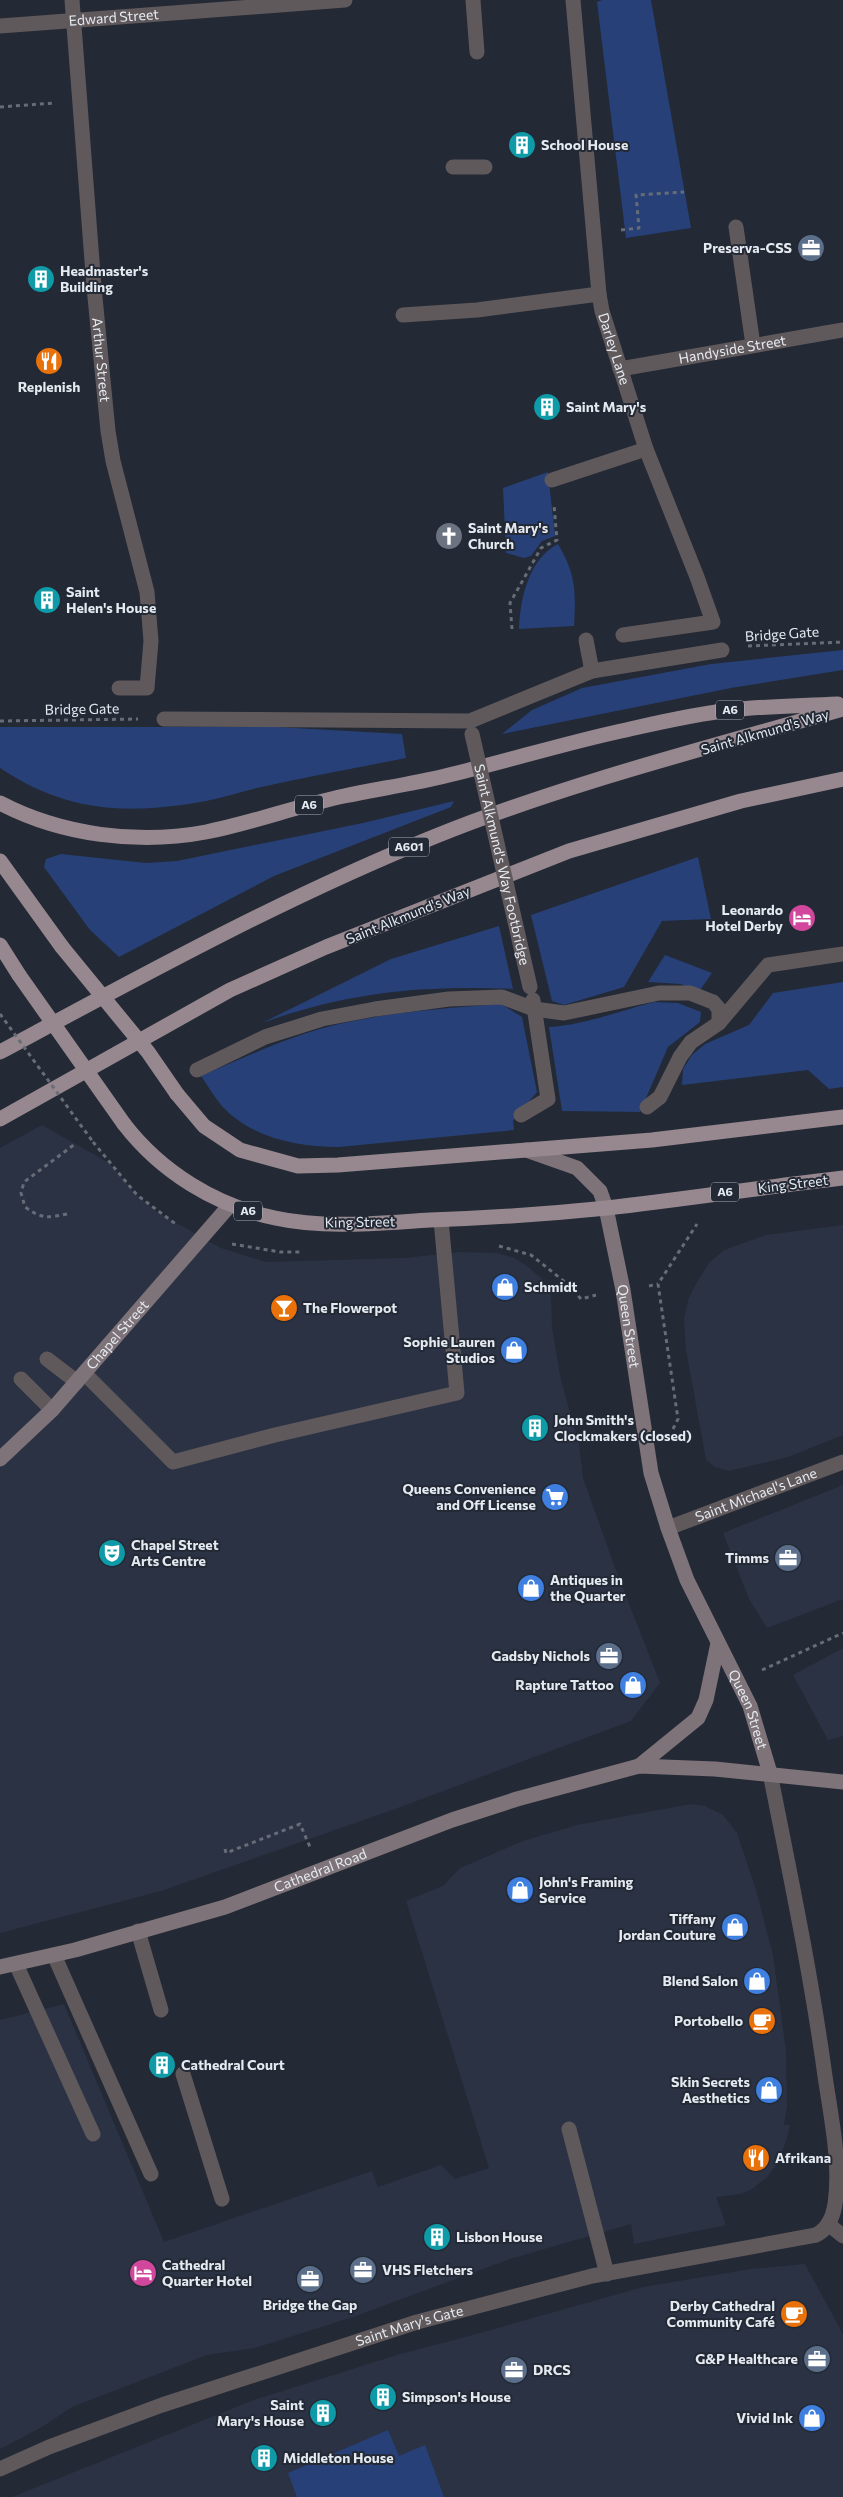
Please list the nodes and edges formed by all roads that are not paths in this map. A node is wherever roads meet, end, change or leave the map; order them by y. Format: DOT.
graph roads {
  1 [pos="72,0"];
  2 [pos="345,0"];
  3 [pos="474,0"];
  4 [pos="573,0"];
  5 [pos="268,3"];
  6 [pos="74,20"];
  7 [pos="0,26"];
  8 [pos="477,52"];
  9 [pos="453,167"];
  10 [pos="484,167"];
  11 [pos="736,227"];
  12 [pos="599,294"];
  13 [pos="403,315"];
  14 [pos="843,330"];
  15 [pos="752,345"];
  16 [pos="620,369"];
  17 [pos="646,449"];
  18 [pos="552,480"];
  19 [pos="624,635"];
  20 [pos="586,640"];
  21 [pos="722,650"];
  22 [pos="592,671"];
  23 [pos="119,688"];
  24 [pos="843,704"];
  25 [pos="843,709"];
  26 [pos="164,719"];
  27 [pos="471,728"];
  28 [pos="843,779"];
  29 [pos="0,803"];
  30 [pos="0,861"];
  31 [pos="0,945"];
  32 [pos="843,954"];
  33 [pos="534,1009"];
  34 [pos="719,1023"];
  35 [pos="0,1052"];
  36 [pos="197,1070"];
  37 [pos="647,1107"];
  38 [pos="521,1116"];
  39 [pos="843,1117"];
  40 [pos="0,1119"];
  41 [pos="526,1150"];
  42 [pos="843,1178"];
  43 [pos="230,1205"];
  44 [pos="606,1208"];
  45 [pos="442,1220"];
  46 [pos="47,1359"];
  47 [pos="81,1378"];
  48 [pos="21,1379"];
  49 [pos="52,1410"];
  50 [pos="0,1459"];
  51 [pos="843,1462"];
  52 [pos="668,1528"];
  53 [pos="718,1643"];
  54 [pos="639,1766"];
  55 [pos="770,1773"];
  56 [pos="843,1782"];
  57 [pos="138,1931"];
  58 [pos="54,1955"];
  59 [pos="16,1964"];
  60 [pos="0,1967"];
  61 [pos="161,2010"];
  62 [pos="183,2074"];
  63 [pos="569,2129"];
  64 [pos="94,2134"];
  65 [pos="151,2174"];
  66 [pos="222,2199"];
  67 [pos="828,2224"];
  68 [pos="843,2236"];
  69 [pos="607,2274"];
  70 [pos="0,2469"];
  1 -- 6 [label="street, Arthur Street"];
  2 -- 5 [label="street, Edward Street"];
  3 -- 8 [label="street"];
  4 -- 12 [label="street, Darley Lane"];
  5 -- 6 [label="street, Edward Street"];
  6 -- 7 [label="street, Edward Street"];
  6 -- 23 [label="street, Arthur Street"];
  9 -- 10 [label="street"];
  11 -- 15 [label="street"];
  12 -- 13 [label="street"];
  12 -- 16 [label="street, Darley Lane"];
  14 -- 15 [label="street, Handyside Street"];
  15 -- 16 [label="street, Handyside Street"];
  16 -- 17 [label="street, Darley Lane"];
  17 -- 18 [label="street"];
  17 -- 19 [label="street, Darley Lane"];
  20 -- 22 [label="street"];
  21 -- 22 [label="street"];
  22 -- 27 [label="street"];
  24 -- 29 [label="main road, Saint Alkmund's Way / A6"];
  25 -- 35 [label="main road, Saint Alkmund's Way / A601"];
  26 -- 27 [label="street"];
  27 -- 33 [label="street, Saint Alkmund's Way Footbridge, bridge"];
  28 -- 40 [label="main road, Saint Alkmund's Way"];
  30 -- 41 [label="main road, bridge"];
  31 -- 43 [label="main road, King Street / A6, bridge"];
  32 -- 34 [label="street"];
  33 -- 34 [label="street"];
  33 -- 36 [label="street"];
  33 -- 38 [label="street, Saint Alkmund's Way Footbridge"];
  34 -- 37 [label="street"];
  39 -- 41 [label="main road"];
  41 -- 44 [label="street, Queen Street"];
  42 -- 44 [label="main road, King Street / A6"];
  43 -- 45 [label="main road, King Street / A6"];
  43 -- 47 [label="street, Chapel Street"];
  44 -- 45 [label="main road, King Street / A6"];
  44 -- 52 [label="street, Queen Street"];
  45 -- 47 [label="street"];
  46 -- 47 [label="street"];
  47 -- 49 [label="street, Chapel Street"];
  48 -- 49 [label="street"];
  49 -- 50 [label="street, Chapel Street"];
  51 -- 52 [label="street, Saint Michael's Lane"];
  52 -- 53 [label="street, Queen Street"];
  53 -- 54 [label="street, Cathedral Road"];
  53 -- 55 [label="street, Queen Street"];
  54 -- 55 [label="street, Cathedral Road"];
  54 -- 57 [label="street, Cathedral Road"];
  55 -- 56 [label="street, Cathedral Road"];
  55 -- 67 [label="street, Queen Street"];
  57 -- 58 [label="street, Cathedral Road"];
  57 -- 61 [label="street"];
  58 -- 59 [label="street, Cathedral Road"];
  58 -- 65 [label="street"];
  59 -- 60 [label="street, Cathedral Road"];
  59 -- 64 [label="street"];
  62 -- 66 [label="street"];
  63 -- 69 [label="street"];
  67 -- 68 [label="street"];
  67 -- 69 [label="street, Saint Mary's Gate"];
  69 -- 70 [label="street, Saint Mary's Gate"];
}
